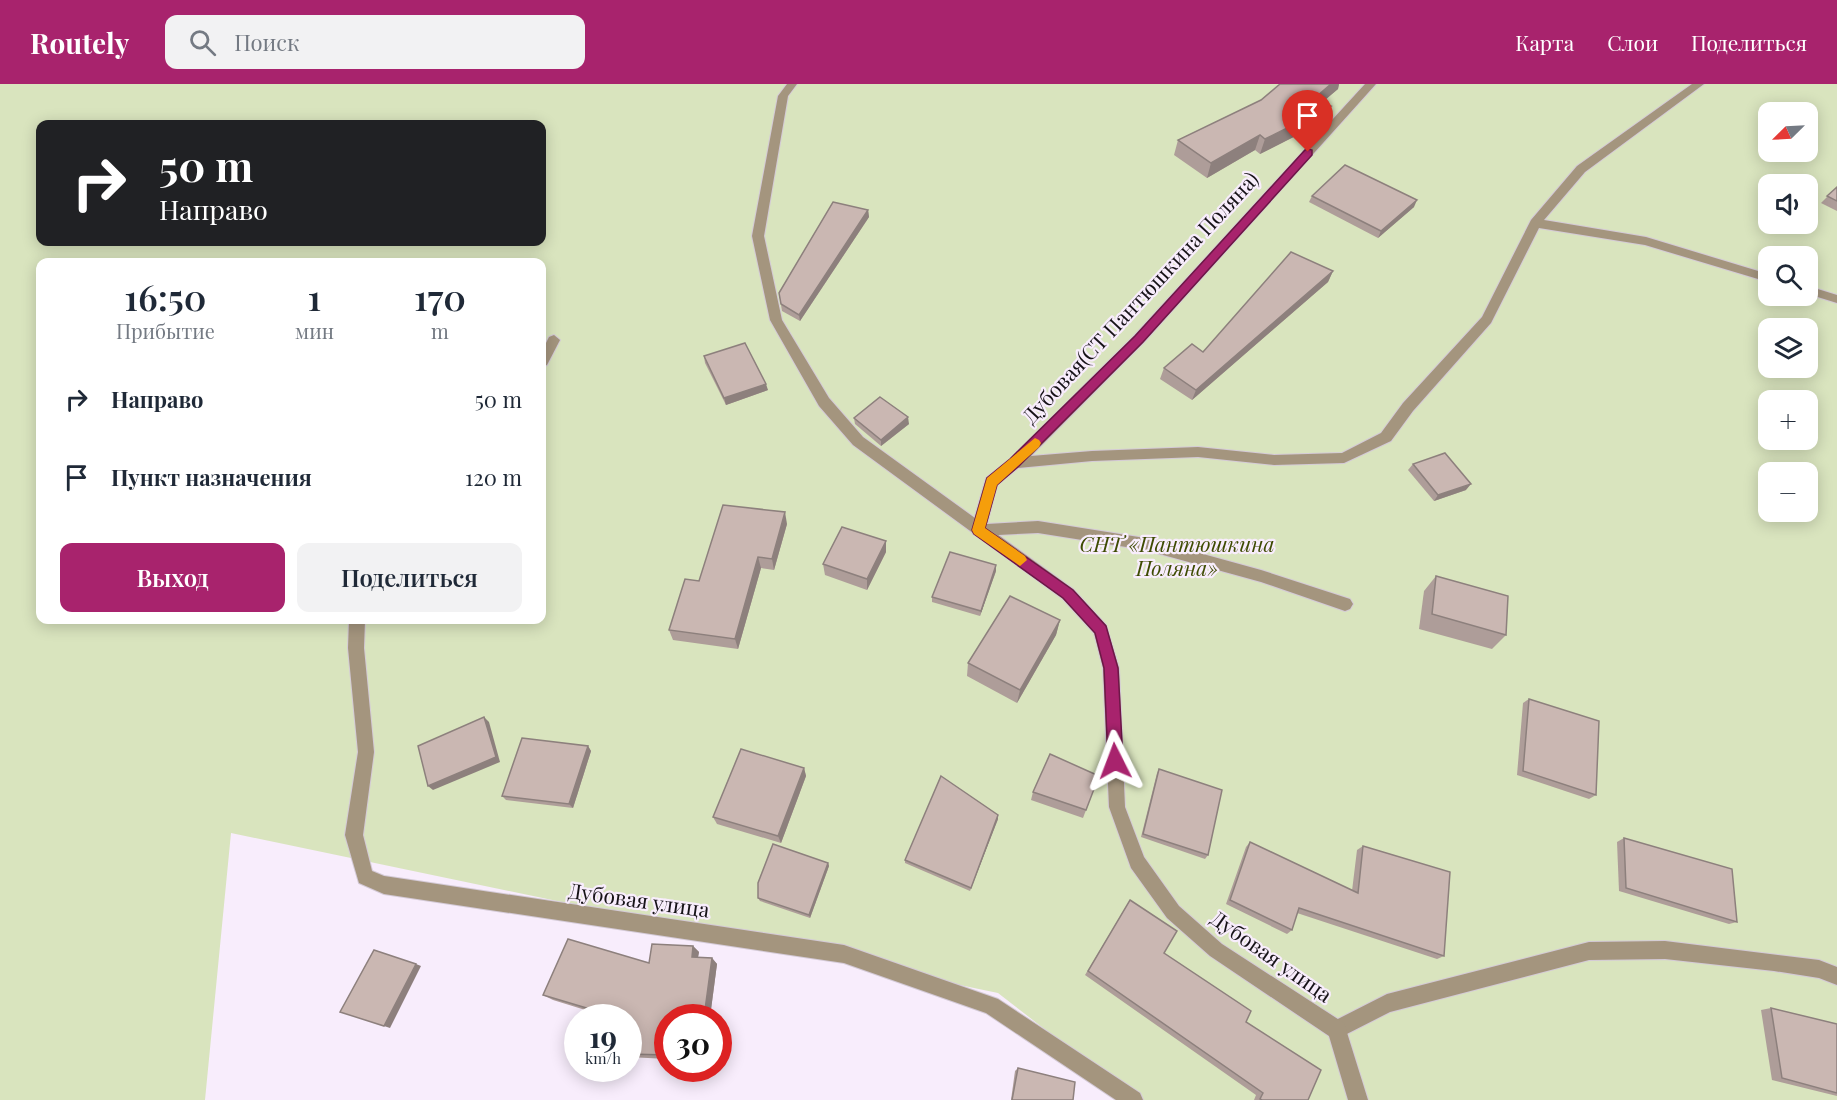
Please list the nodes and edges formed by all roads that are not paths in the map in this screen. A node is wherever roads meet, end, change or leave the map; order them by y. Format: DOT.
graph roads {
  1 [pos="792,84"];
  2 [pos="1371,84"];
  3 [pos="1699,84"];
  4 [pos="1535,223"];
  5 [pos="1758,275"];
  6 [pos="1818,293"];
  7 [pos="1837,299"];
  8 [pos="554,340"];
  9 [pos="546,355"];
  10 [pos="1015,463"];
  11 [pos="978,530"];
  12 [pos="1345,604"];
  13 [pos="357,624"];
  14 [pos="1837,976"];
  15 [pos="1337,1030"];
  16 [pos="1134,1100"];
  17 [pos="1358,1100"];
  1 -- 11 [label="street"];
  2 -- 10 [label="street, Дубовая(СТ Пантюшкина Поляна)"];
  3 -- 4 [label="street"];
  4 -- 5 [label="street"];
  4 -- 10 [label="street"];
  6 -- 7 [label="street"];
  8 -- 9 [label="street"];
  10 -- 11 [label="street, Дубовая(СТ Пантюшкина Поляна)"];
  11 -- 12 [label="street"];
  11 -- 15 [label="street, Дубовая улица"];
  13 -- 16 [label="street, Дубовая улица"];
  14 -- 15 [label="street"];
  15 -- 17 [label="street"];
}
